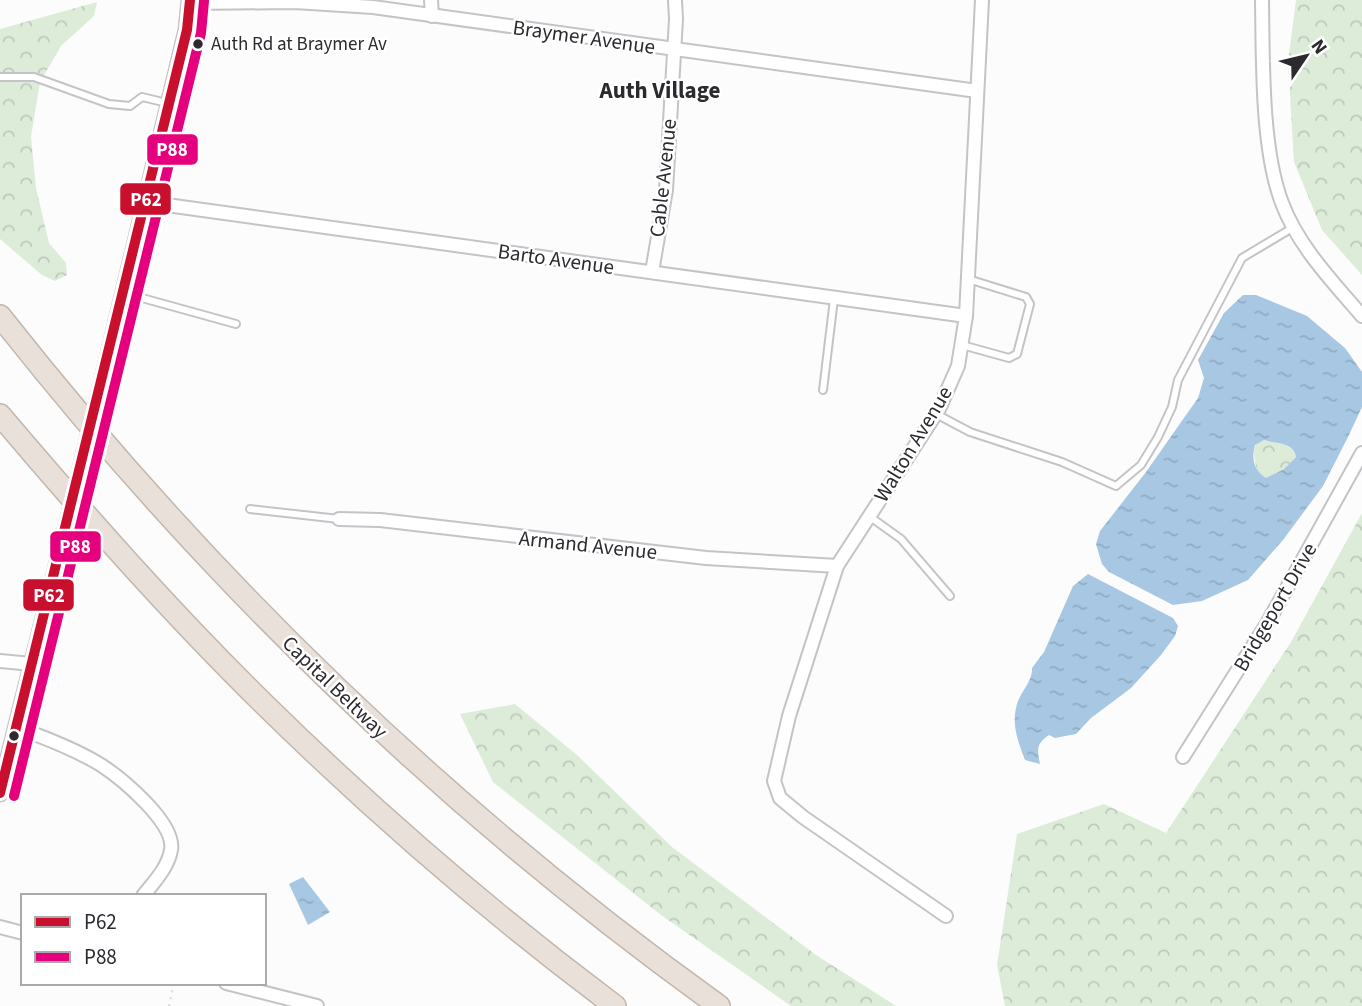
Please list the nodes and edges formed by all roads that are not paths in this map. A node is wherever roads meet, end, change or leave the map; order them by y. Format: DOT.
graph roads {
  1 [pos="431,0"];
  2 [pos="675,0"];
  3 [pos="982,0"];
  4 [pos="1262,0"];
  5 [pos="190,1"];
  6 [pos="432,16"];
  7 [pos="674,49"];
  8 [pos="0,77"];
  9 [pos="977,91"];
  10 [pos="169,104"];
  11 [pos="145,202"];
  12 [pos="1294,227"];
  13 [pos="652,272"];
  14 [pos="968,279"];
  15 [pos="122,293"];
  16 [pos="834,299"];
  17 [pos="0,316"];
  18 [pos="966,316"];
  19 [pos="1362,316"];
  20 [pos="236,324"];
  21 [pos="962,345"];
  22 [pos="822,390"];
  23 [pos="936,414"];
  24 [pos="0,415"];
  25 [pos="1362,453"];
  26 [pos="250,509"];
  27 [pos="869,516"];
  28 [pos="339,519"];
  29 [pos="837,566"];
  30 [pos="950,596"];
  31 [pos="0,661"];
  32 [pos="32,664"];
  33 [pos="16,727"];
  34 [pos="1183,757"];
  35 [pos="0,793"];
  36 [pos="145,894"];
  37 [pos="946,916"];
  38 [pos="0,927"];
  39 [pos="21,932"];
  40 [pos="234,985"];
  41 [pos="317,1006"];
  42 [pos="615,1006"];
  43 [pos="719,1006"];
  1 -- 6 [label="street"];
  2 -- 7 [label="street, Cable Avenue"];
  3 -- 9 [label="street, Walton Avenue"];
  4 -- 12 [label="street"];
  5 -- 6 [label="street, Braymer Avenue"];
  5 -- 10 [label="main road"];
  6 -- 7 [label="street, Braymer Avenue"];
  7 -- 9 [label="street, Braymer Avenue"];
  7 -- 13 [label="street, Cable Avenue"];
  8 -- 10 [label="lane"];
  9 -- 14 [label="street, Walton Avenue"];
  10 -- 11 [label="main road"];
  11 -- 13 [label="street, Barto Avenue"];
  11 -- 15 [label="main road"];
  12 -- 19 [label="street"];
  12 -- 23 [label="lane"];
  13 -- 16 [label="street, Barto Avenue"];
  14 -- 18 [label="street, Walton Avenue"];
  14 -- 21 [label="lane"];
  15 -- 20 [label="lane"];
  15 -- 32 [label="main road, bridge"];
  16 -- 18 [label="street, Barto Avenue"];
  16 -- 22 [label="lane"];
  17 -- 43 [label="highway, Capital Beltway"];
  18 -- 21 [label="street, Walton Avenue"];
  21 -- 23 [label="street, Walton Avenue"];
  23 -- 27 [label="street, Walton Avenue"];
  24 -- 42 [label="highway"];
  25 -- 34 [label="street, Bridgeport Drive"];
  26 -- 28 [label="lane"];
  27 -- 29 [label="street, Walton Avenue"];
  27 -- 30 [label="lane"];
  28 -- 29 [label="street, Armand Avenue"];
  29 -- 37 [label="street, Walton Avenue"];
  31 -- 32 [label="street"];
  32 -- 33 [label="main road"];
  33 -- 35 [label="main road"];
  33 -- 36 [label="street"];
  38 -- 39 [label="street"];
  40 -- 41 [label="street"];
}
